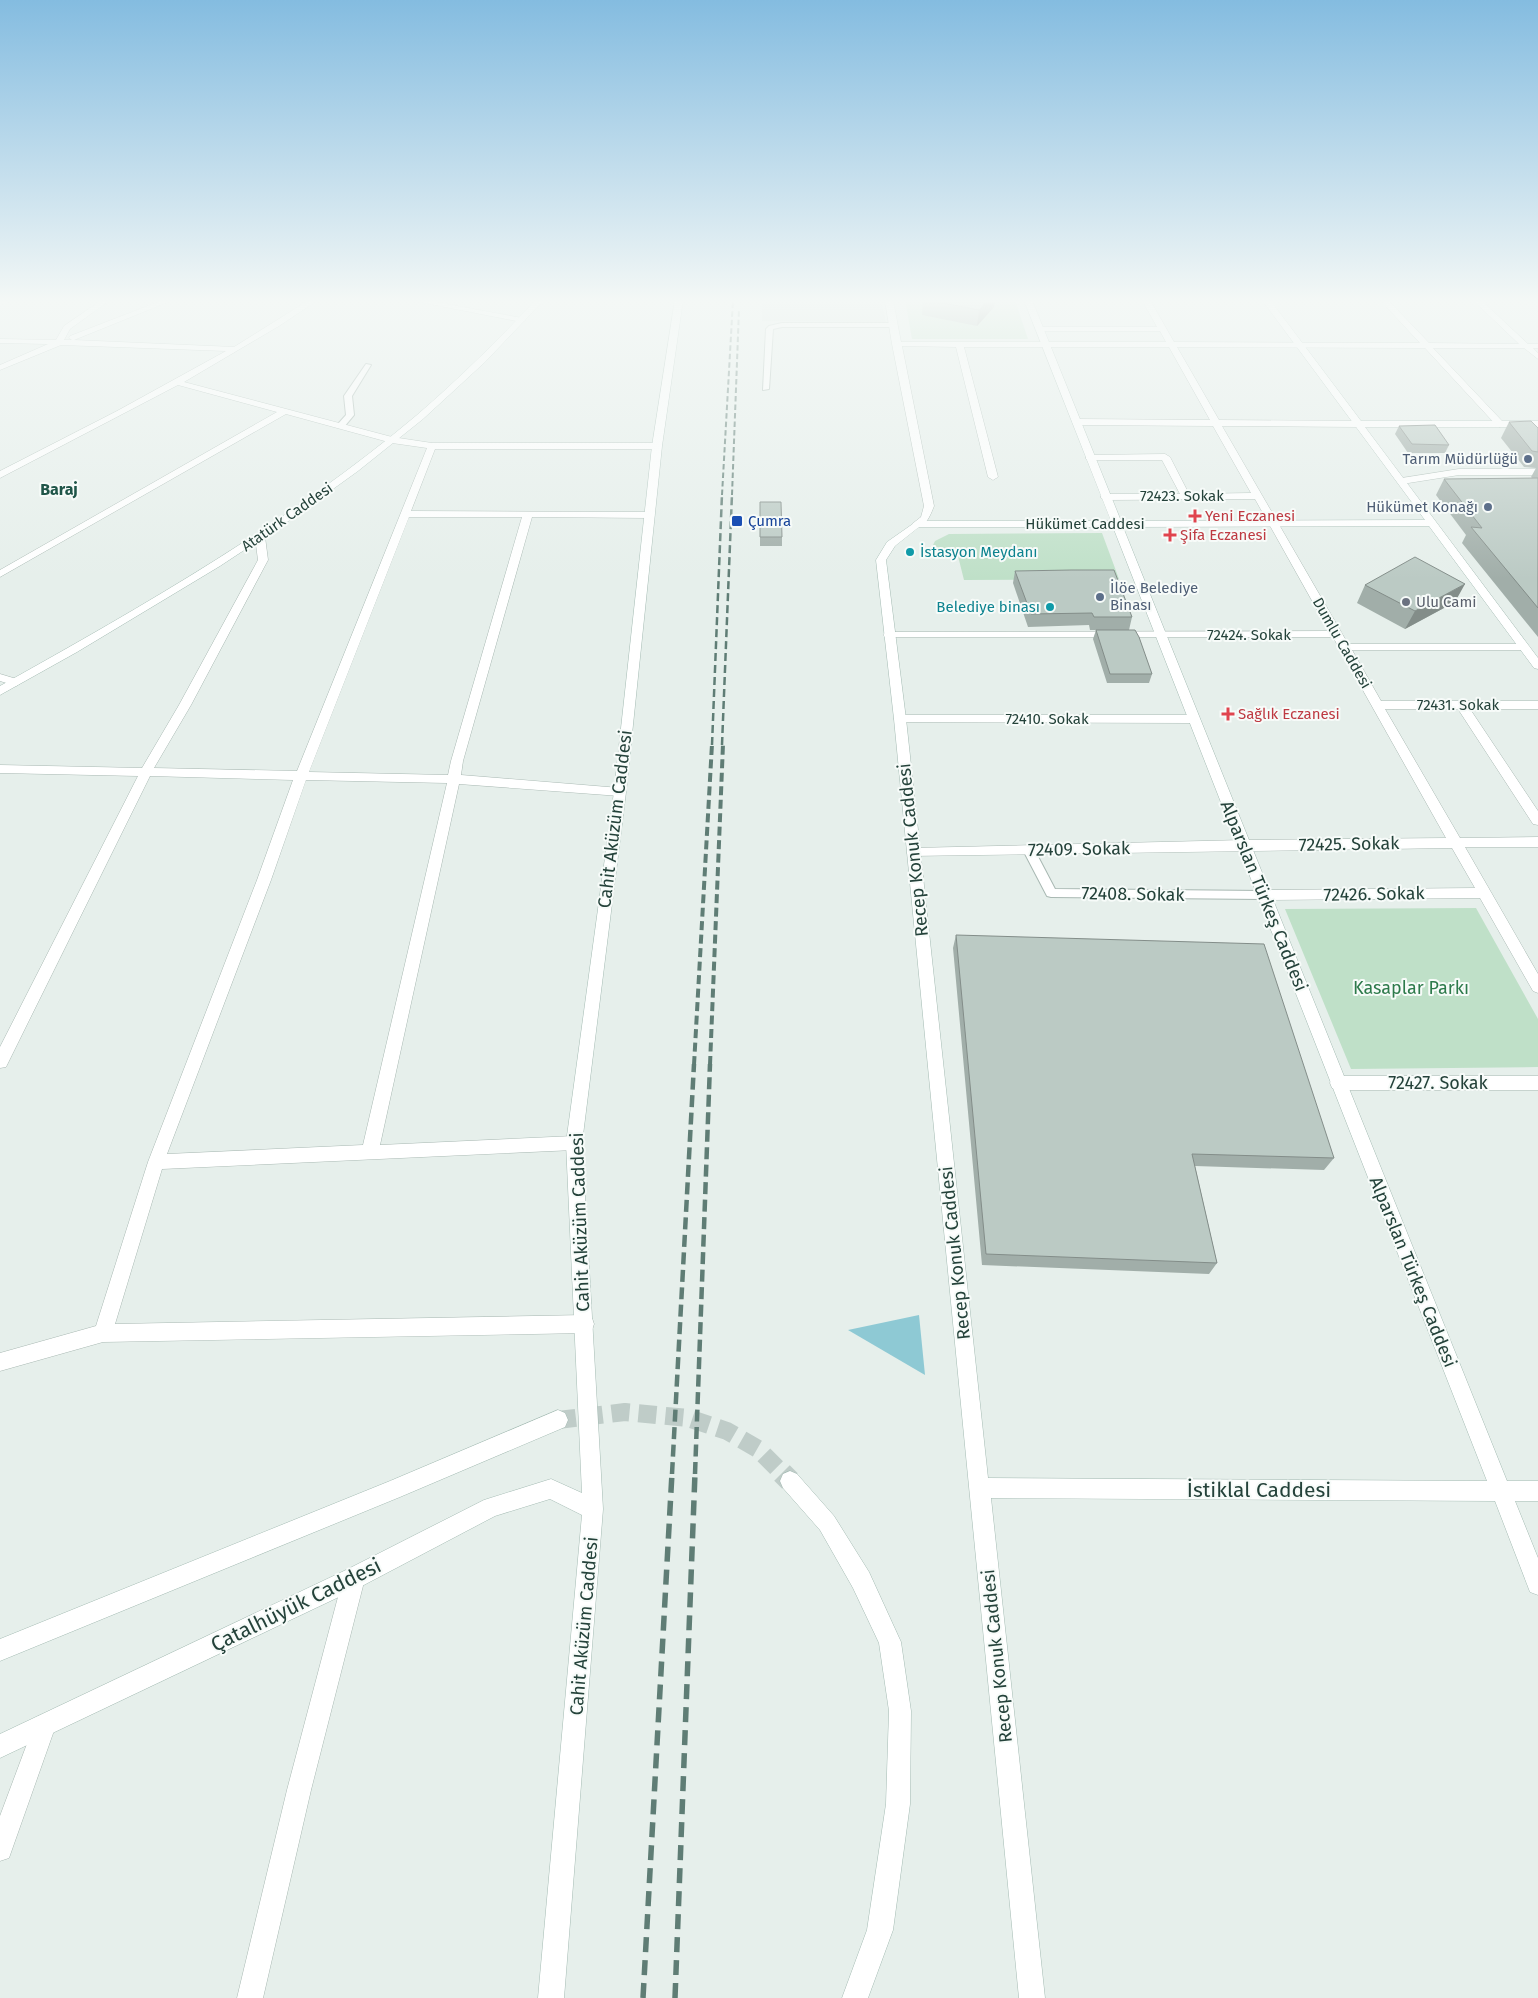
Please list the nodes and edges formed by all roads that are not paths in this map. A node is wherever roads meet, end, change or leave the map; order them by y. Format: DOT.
graph roads {
  1 [pos="154,393"];
  2 [pos="218,393"];
  3 [pos="350,393"];
  4 [pos="445,393"];
  5 [pos="665,393"];
  6 [pos="906,393"];
  7 [pos="971,393"];
  8 [pos="1065,393"];
  9 [pos="1199,393"];
  10 [pos="1336,393"];
  11 [pos="1471,393"];
  12 [pos="285,411"];
  13 [pos="1076,422"];
  14 [pos="1216,422"];
  15 [pos="1359,424"];
  16 [pos="1500,424"];
  17 [pos="1538,424"];
  18 [pos="341,425"];
  19 [pos="392,440"];
  20 [pos="432,446"];
  21 [pos="657,446"];
  22 [pos="1090,457"];
  23 [pos="1538,472"];
  24 [pos="0,475"];
  25 [pos="992,477"];
  26 [pos="1402,481"];
  27 [pos="1186,496"];
  28 [pos="1259,496"];
  29 [pos="1105,497"];
  30 [pos="405,514"];
  31 [pos="528,514"];
  32 [pos="650,515"];
  33 [pos="1433,523"];
  34 [pos="917,524"];
  35 [pos="1116,524"];
  36 [pos="1274,524"];
  37 [pos="260,537"];
  38 [pos="0,574"];
  39 [pos="1337,634"];
  40 [pos="889,635"];
  41 [pos="1161,635"];
  42 [pos="1344,647"];
  43 [pos="1524,647"];
  44 [pos="1536,662"];
  45 [pos="0,677"];
  46 [pos="16,682"];
  47 [pos="0,691"];
  48 [pos="1377,705"];
  49 [pos="1462,705"];
  50 [pos="1538,705"];
  51 [pos="1193,719"];
  52 [pos="900,720"];
  53 [pos="2,772"];
  54 [pos="146,772"];
  55 [pos="301,776"];
  56 [pos="454,779"];
  57 [pos="620,792"];
  58 [pos="1538,821"];
  59 [pos="1455,842"];
  60 [pos="1538,842"];
  61 [pos="1244,845"];
  62 [pos="1029,850"];
  63 [pos="914,853"];
  64 [pos="1485,893"];
  65 [pos="1263,896"];
  66 [pos="1538,987"];
  67 [pos="0,1062"];
  68 [pos="1338,1083"];
  69 [pos="1538,1083"];
  70 [pos="574,1143"];
  71 [pos="370,1152"];
  72 [pos="156,1162"];
  73 [pos="585,1324"];
  74 [pos="103,1333"];
  75 [pos="0,1362"];
  76 [pos="558,1420"];
  77 [pos="790,1481"];
  78 [pos="980,1488"];
  79 [pos="1500,1491"];
  80 [pos="1538,1491"];
  81 [pos="593,1509"];
  82 [pos="354,1578"];
  83 [pos="1538,1584"];
  84 [pos="0,1650"];
  85 [pos="45,1725"];
  86 [pos="0,1746"];
  87 [pos="0,1849"];
  88 [pos="250,1998"];
  89 [pos="551,1998"];
  90 [pos="855,1998"];
  91 [pos="1032,1998"];
  1 -- 24 [label="street"];
  2 -- 12 [label="street"];
  3 -- 18 [label="lane"];
  4 -- 19 [label="street, Atatürk Caddesi"];
  5 -- 21 [label="street, Cahit Aküzüm Caddesi"];
  6 -- 34 [label="street"];
  7 -- 25 [label="street"];
  8 -- 13 [label="street, Alparslan Türkeş Caddesi"];
  9 -- 14 [label="street, Dumlu Caddesi"];
  10 -- 15 [label="street"];
  11 -- 16 [label="street"];
  12 -- 18 [label="street"];
  12 -- 38 [label="street"];
  13 -- 14 [label="street"];
  13 -- 22 [label="street, Alparslan Türkeş Caddesi"];
  14 -- 15 [label="street"];
  14 -- 28 [label="street, Dumlu Caddesi"];
  15 -- 16 [label="street"];
  15 -- 26 [label="street"];
  16 -- 17 [label="street"];
  18 -- 19 [label="street"];
  19 -- 20 [label="street"];
  19 -- 37 [label="street, Atatürk Caddesi"];
  20 -- 21 [label="street"];
  20 -- 30 [label="street"];
  21 -- 32 [label="street, Cahit Aküzüm Caddesi"];
  22 -- 27 [label="street"];
  22 -- 29 [label="street, Alparslan Türkeş Caddesi"];
  23 -- 26 [label="street"];
  26 -- 33 [label="street"];
  27 -- 28 [label="street, 72423. Sokak"];
  27 -- 29 [label="street, 72423. Sokak"];
  28 -- 36 [label="street, Dumlu Caddesi"];
  29 -- 35 [label="street, Alparslan Türkeş Caddesi"];
  30 -- 31 [label="street"];
  30 -- 55 [label="street"];
  31 -- 32 [label="street"];
  31 -- 56 [label="street"];
  32 -- 57 [label="street, Cahit Aküzüm Caddesi"];
  33 -- 36 [label="street, Hükümet Caddesi"];
  33 -- 43 [label="street"];
  34 -- 35 [label="street, Hükümet Caddesi"];
  34 -- 40 [label="street, Recep Konuk Caddesi"];
  35 -- 36 [label="street, Hükümet Caddesi"];
  35 -- 41 [label="street, Alparslan Türkeş Caddesi"];
  36 -- 39 [label="street, Dumlu Caddesi"];
  37 -- 46 [label="street, Atatürk Caddesi"];
  37 -- 54 [label="street"];
  39 -- 41 [label="street, 72424. Sokak"];
  39 -- 42 [label="street, Dumlu Caddesi"];
  40 -- 41 [label="street, 72424. Sokak"];
  40 -- 52 [label="street, Recep Konuk Caddesi"];
  41 -- 51 [label="street, Alparslan Türkeş Caddesi"];
  42 -- 43 [label="street"];
  42 -- 48 [label="street, Dumlu Caddesi"];
  43 -- 44 [label="street"];
  45 -- 46 [label="street"];
  46 -- 47 [label="street, Atatürk Caddesi"];
  48 -- 49 [label="street, 72431. Sokak"];
  48 -- 59 [label="street, Dumlu Caddesi"];
  49 -- 50 [label="street, 72431. Sokak"];
  49 -- 58 [label="street"];
  51 -- 52 [label="street, 72410. Sokak"];
  51 -- 61 [label="street, Alparslan Türkeş Caddesi"];
  52 -- 63 [label="street, Recep Konuk Caddesi"];
  53 -- 54 [label="street"];
  54 -- 55 [label="street"];
  54 -- 67 [label="street"];
  55 -- 56 [label="street"];
  55 -- 72 [label="street"];
  56 -- 57 [label="street"];
  56 -- 71 [label="street"];
  57 -- 70 [label="street, Cahit Aküzüm Caddesi"];
  59 -- 60 [label="street, 72425. Sokak"];
  59 -- 61 [label="street, 72425. Sokak"];
  59 -- 64 [label="street, Dumlu Caddesi"];
  61 -- 62 [label="street, 72409. Sokak"];
  61 -- 65 [label="street, Alparslan Türkeş Caddesi"];
  62 -- 63 [label="street, 72409. Sokak"];
  62 -- 65 [label="lane, 72408. Sokak"];
  63 -- 78 [label="street, Recep Konuk Caddesi"];
  64 -- 65 [label="street, 72426. Sokak"];
  64 -- 66 [label="street, Dumlu Caddesi"];
  65 -- 68 [label="street, Alparslan Türkeş Caddesi"];
  68 -- 69 [label="street, 72427. Sokak"];
  68 -- 79 [label="street, Alparslan Türkeş Caddesi"];
  70 -- 71 [label="street"];
  70 -- 73 [label="street, Cahit Aküzüm Caddesi"];
  71 -- 72 [label="street"];
  72 -- 74 [label="street"];
  73 -- 74 [label="street"];
  73 -- 81 [label="street, Cahit Aküzüm Caddesi"];
  74 -- 75 [label="street"];
  76 -- 84 [label="street"];
  77 -- 90 [label="street"];
  78 -- 79 [label="street, İstiklal Caddesi"];
  78 -- 91 [label="street, Recep Konuk Caddesi"];
  79 -- 80 [label="street, İstiklal Caddesi"];
  79 -- 83 [label="street, Alparslan Türkeş Caddesi"];
  81 -- 82 [label="street, Çatalhüyük Caddesi"];
  81 -- 89 [label="street, Cahit Aküzüm Caddesi"];
  82 -- 85 [label="street, Çatalhüyük Caddesi"];
  82 -- 88 [label="street"];
  85 -- 86 [label="street, Çatalhüyük Caddesi"];
  85 -- 87 [label="street"];
}
